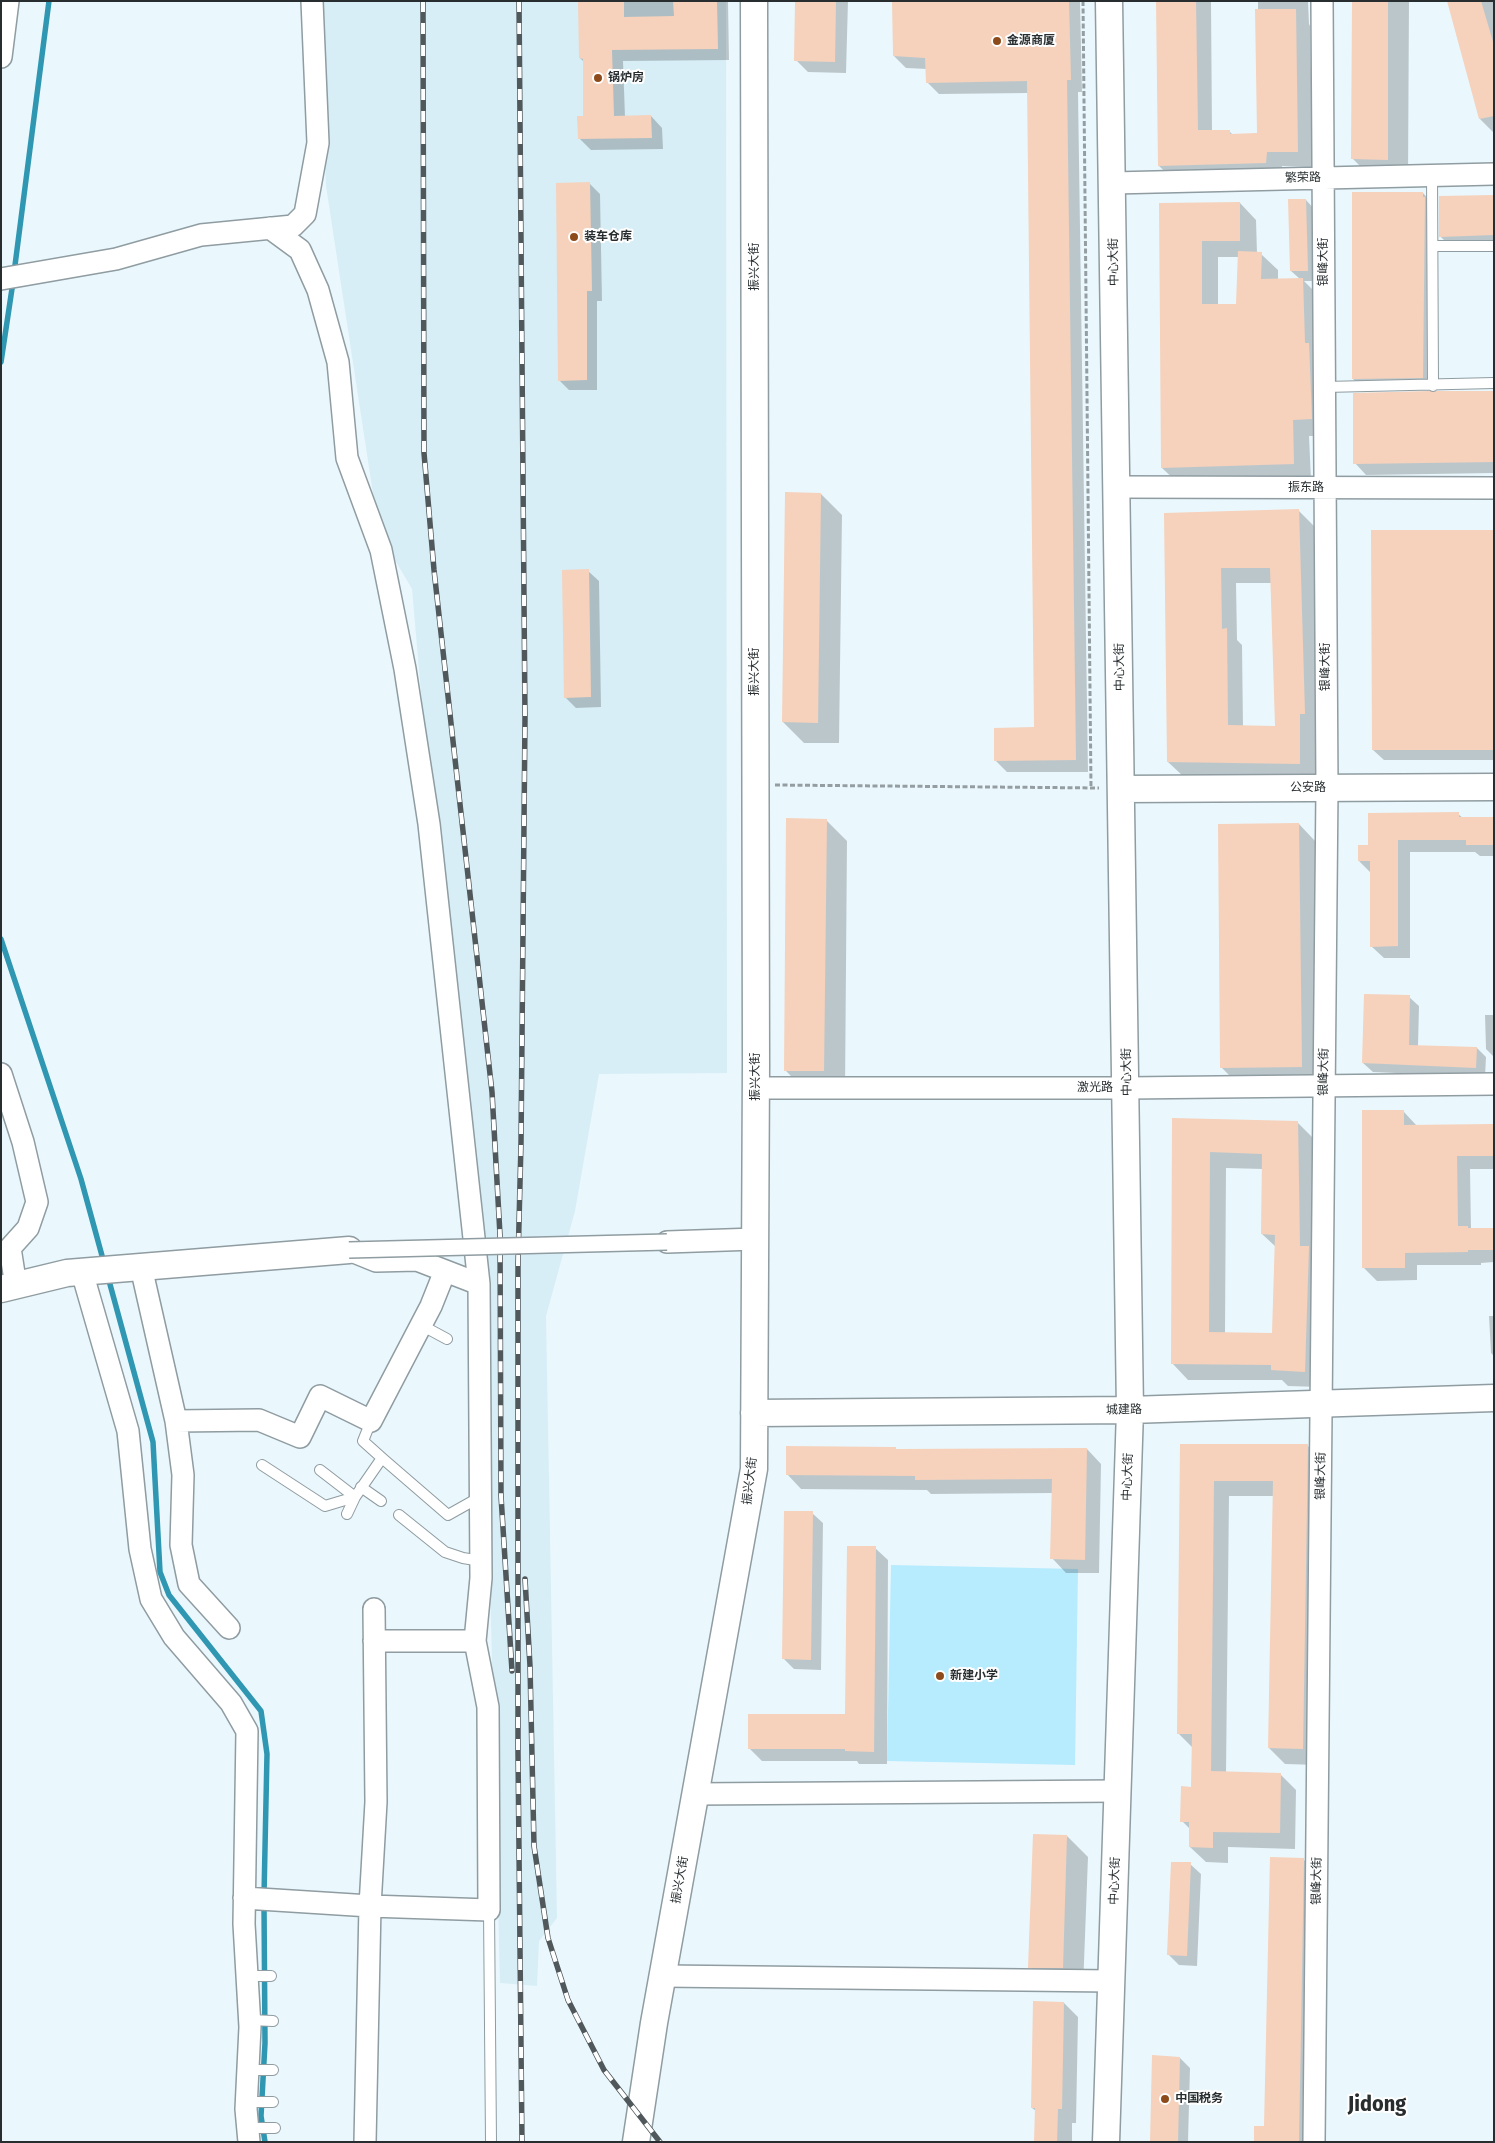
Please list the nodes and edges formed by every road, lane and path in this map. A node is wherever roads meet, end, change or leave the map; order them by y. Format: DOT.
graph roads {
  1 [pos="8,1"];
  2 [pos="312,1"];
  3 [pos="754,1"];
  4 [pos="1083,1"];
  5 [pos="1110,1"];
  6 [pos="1322,1"];
  7 [pos="1,57"];
  8 [pos="1494,174"];
  9 [pos="1432,175"];
  10 [pos="1323,178"];
  11 [pos="1113,183"];
  12 [pos="270,228"];
  13 [pos="1434,246"];
  14 [pos="1494,246"];
  15 [pos="1,279"];
  16 [pos="1494,383"];
  17 [pos="1433,386"];
  18 [pos="1325,387"];
  19 [pos="1118,487"];
  20 [pos="1325,488"];
  21 [pos="1494,488"];
  22 [pos="756,785"];
  23 [pos="1494,787"];
  24 [pos="1090,788"];
  25 [pos="1327,788"];
  26 [pos="1122,789"];
  27 [pos="1,1074"];
  28 [pos="1494,1084"];
  29 [pos="1324,1086"];
  30 [pos="756,1088"];
  31 [pos="1127,1088"];
  32 [pos="755,1239"];
  33 [pos="667,1242"];
  34 [pos="349,1250"];
  35 [pos="141,1267"];
  36 [pos="98,1271"];
  37 [pos="445,1271"];
  38 [pos="479,1284"];
  39 [pos="9,1288"];
  40 [pos="421,1325"];
  41 [pos="447,1339"];
  42 [pos="1494,1398"];
  43 [pos="1321,1404"];
  44 [pos="1130,1410"];
  45 [pos="754,1413"];
  46 [pos="176,1421"];
  47 [pos="371,1421"];
  48 [pos="382,1458"];
  49 [pos="262,1465"];
  50 [pos="320,1470"];
  51 [pos="362,1488"];
  52 [pos="355,1497"];
  53 [pos="480,1497"];
  54 [pos="381,1501"];
  55 [pos="347,1514"];
  56 [pos="400,1515"];
  57 [pos="481,1561"];
  58 [pos="374,1609"];
  59 [pos="230,1628"];
  60 [pos="374,1641"];
  61 [pos="475,1641"];
  62 [pos="1118,1791"];
  63 [pos="695,1794"];
  64 [pos="244,1898"];
  65 [pos="370,1906"];
  66 [pos="489,1910"];
  67 [pos="247,1976"];
  68 [pos="271,1976"];
  69 [pos="663,1976"];
  70 [pos="1112,1981"];
  71 [pos="250,2020"];
  72 [pos="273,2021"];
  73 [pos="248,2070"];
  74 [pos="273,2070"];
  75 [pos="247,2102"];
  76 [pos="273,2102"];
  77 [pos="275,2128"];
  78 [pos="249,2135"];
  79 [pos="365,2142"];
  80 [pos="491,2142"];
  81 [pos="636,2142"];
  82 [pos="1106,2142"];
  83 [pos="1314,2142"];
  1 -- 7 [label="street"];
  2 -- 12 [label="street"];
  3 -- 22 [label="street, 振兴大街"];
  4 -- 24 [label="path"];
  5 -- 11 [label="street, 中心大街"];
  6 -- 10 [label="street, 银峰大街"];
  8 -- 9 [label="street, 繁荣路"];
  9 -- 10 [label="street, 繁荣路"];
  9 -- 13 [label="lane"];
  10 -- 11 [label="street, 繁荣路"];
  10 -- 18 [label="street, 银峰大街"];
  11 -- 19 [label="street, 中心大街"];
  12 -- 15 [label="street"];
  12 -- 38 [label="street"];
  13 -- 14 [label="lane"];
  13 -- 17 [label="lane"];
  16 -- 17 [label="lane"];
  17 -- 18 [label="lane"];
  18 -- 20 [label="street, 银峰大街"];
  19 -- 20 [label="street, 振东路"];
  19 -- 26 [label="street, 中心大街"];
  20 -- 21 [label="street, 振东路"];
  20 -- 25 [label="street, 银峰大街"];
  22 -- 24 [label="path"];
  22 -- 30 [label="street, 振兴大街"];
  23 -- 25 [label="street, 公安路"];
  24 -- 26 [label="path"];
  25 -- 26 [label="street, 公安路"];
  25 -- 29 [label="street, 银峰大街"];
  26 -- 31 [label="street, 中心大街"];
  27 -- 39 [label="street"];
  28 -- 29 [label="street, 激光路"];
  29 -- 31 [label="street, 激光路"];
  29 -- 43 [label="street, 银峰大街"];
  30 -- 31 [label="street, 激光路"];
  30 -- 32 [label="street, 振兴大街"];
  31 -- 44 [label="street, 中心大街"];
  32 -- 33 [label="street"];
  32 -- 45 [label="street, 振兴大街"];
  33 -- 34 [label="street, bridge"];
  34 -- 35 [label="street"];
  34 -- 37 [label="street"];
  35 -- 36 [label="street"];
  35 -- 46 [label="street"];
  36 -- 39 [label="street"];
  36 -- 64 [label="street"];
  37 -- 38 [label="street"];
  37 -- 40 [label="street"];
  38 -- 53 [label="street"];
  40 -- 41 [label="lane"];
  40 -- 47 [label="street"];
  42 -- 43 [label="street, 城建路"];
  43 -- 44 [label="street, 城建路"];
  43 -- 83 [label="street, 银峰大街"];
  44 -- 45 [label="street, 城建路"];
  44 -- 62 [label="street, 中心大街"];
  45 -- 63 [label="street, 振兴大街"];
  46 -- 47 [label="street"];
  46 -- 59 [label="street"];
  47 -- 48 [label="lane"];
  48 -- 51 [label="lane"];
  48 -- 53 [label="lane"];
  49 -- 52 [label="lane"];
  50 -- 52 [label="lane"];
  51 -- 52 [label="lane"];
  51 -- 54 [label="lane"];
  52 -- 55 [label="lane"];
  53 -- 57 [label="street"];
  56 -- 57 [label="lane"];
  57 -- 61 [label="street"];
  58 -- 60 [label="street"];
  60 -- 61 [label="street"];
  60 -- 65 [label="street"];
  61 -- 66 [label="street"];
  62 -- 63 [label="street"];
  62 -- 70 [label="street, 中心大街"];
  63 -- 69 [label="street, 振兴大街"];
  64 -- 65 [label="street"];
  64 -- 67 [label="street"];
  65 -- 66 [label="street"];
  65 -- 79 [label="street"];
  66 -- 80 [label="lane"];
  67 -- 68 [label="lane"];
  67 -- 71 [label="street"];
  69 -- 70 [label="street"];
  69 -- 81 [label="street, 振兴大街"];
  70 -- 82 [label="street, 中心大街"];
  71 -- 72 [label="lane"];
  71 -- 73 [label="street"];
  73 -- 74 [label="lane"];
  73 -- 75 [label="street"];
  75 -- 76 [label="lane"];
  75 -- 78 [label="street"];
  77 -- 78 [label="lane"];
}
